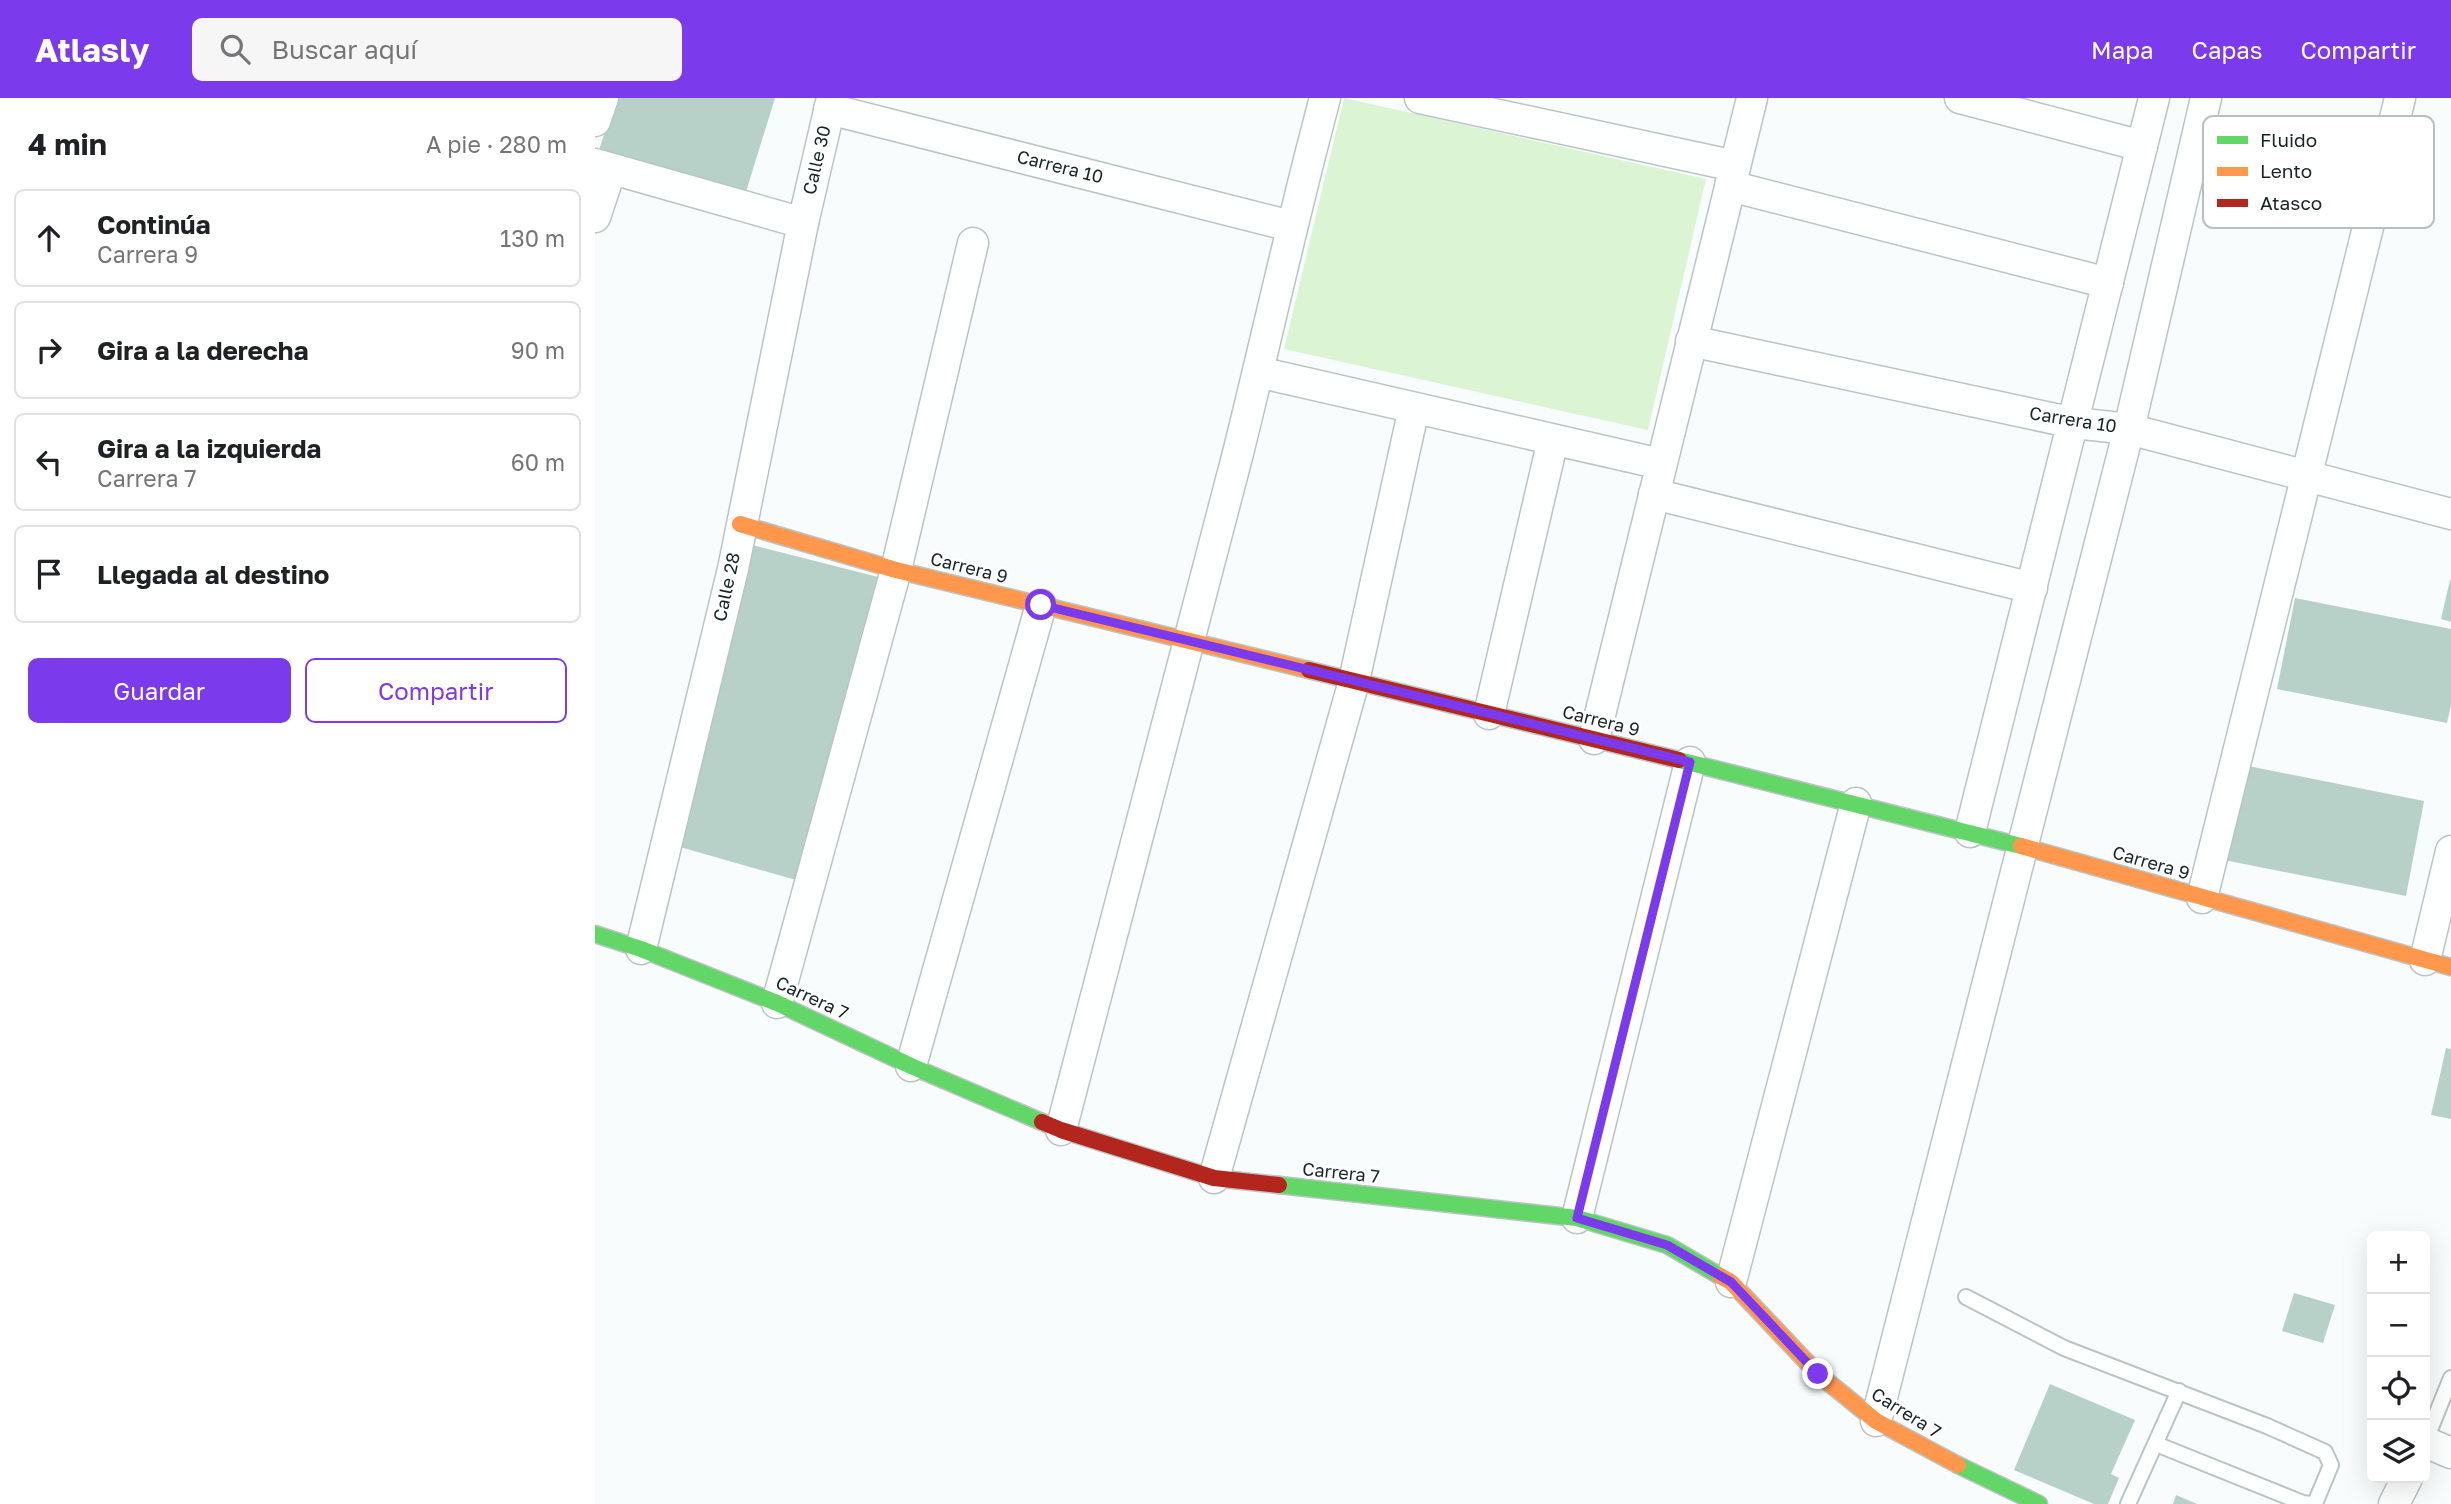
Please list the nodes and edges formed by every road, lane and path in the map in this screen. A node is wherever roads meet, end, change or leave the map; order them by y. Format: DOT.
graph roads {
  1 [pos="603,98"];
  2 [pos="1325,98"];
  3 [pos="1420,98"];
  4 [pos="1752,98"];
  5 [pos="1960,98"];
  6 [pos="2154,98"];
  7 [pos="2206,98"];
  8 [pos="2400,98"];
  9 [pos="830,104"];
  10 [pos="2396,116"];
  11 [pos="595,121"];
  12 [pos="2142,146"];
  13 [pos="603,167"];
  14 [pos="1732,176"];
  15 [pos="595,217"];
  16 [pos="803,223"];
  17 [pos="1291,226"];
  18 [pos="2368,228"];
  19 [pos="973,243"];
  20 [pos="2108,284"];
  21 [pos="1691,341"];
  22 [pos="1258,372"];
  23 [pos="1414,408"];
  24 [pos="2074,423"];
  25 [pos="2129,429"];
  26 [pos="1553,440"];
  27 [pos="1661,464"];
  28 [pos="2306,477"];
  29 [pos="1654,494"];
  30 [pos="2451,514"];
  31 [pos="740,524"];
  32 [pos="896,570"];
  33 [pos="2032,588"];
  34 [pos="1041,605"];
  35 [pos="1191,641"];
  36 [pos="1354,681"];
  37 [pos="1489,714"];
  38 [pos="1594,739"];
  39 [pos="1690,762"];
  40 [pos="1857,803"];
  41 [pos="1971,832"];
  42 [pos="2023,847"];
  43 [pos="2451,851"];
  44 [pos="2202,898"];
  45 [pos="595,934"];
  46 [pos="641,949"];
  47 [pos="2438,964"];
  48 [pos="778,1003"];
  49 [pos="911,1066"];
  50 [pos="1061,1130"];
  51 [pos="1214,1178"];
  52 [pos="1577,1218"];
  53 [pos="1731,1282"];
  54 [pos="1966,1297"];
  55 [pos="2451,1378"];
  56 [pos="2179,1391"];
  57 [pos="1876,1421"];
  58 [pos="2430,1430"];
  59 [pos="2156,1444"];
  60 [pos="2430,1444"];
  61 [pos="2451,1453"];
  62 [pos="2404,1483"];
  63 [pos="2039,1504"];
  64 [pos="2128,1504"];
  65 [pos="2394,1504"];
  1 -- 11 [label="street"];
  2 -- 17 [label="street"];
  3 -- 14 [label="street"];
  4 -- 14 [label="street"];
  5 -- 12 [label="street"];
  6 -- 12 [label="street"];
  7 -- 25 [label="street"];
  8 -- 10 [label="street"];
  9 -- 16 [label="street, Calle 30"];
  9 -- 17 [label="street, Carrera 10"];
  12 -- 20 [label="street"];
  13 -- 15 [label="street"];
  13 -- 16 [label="street"];
  14 -- 20 [label="street"];
  14 -- 21 [label="street"];
  16 -- 31 [label="street, Calle 28"];
  17 -- 22 [label="street"];
  18 -- 28 [label="street"];
  19 -- 32 [label="street"];
  20 -- 24 [label="street"];
  21 -- 24 [label="street, Carrera 10"];
  21 -- 27 [label="street"];
  22 -- 23 [label="street"];
  22 -- 35 [label="street"];
  23 -- 26 [label="street"];
  23 -- 36 [label="street"];
  24 -- 25 [label="street, Carrera 10"];
  24 -- 33 [label="street"];
  25 -- 28 [label="street, Carrera 10"];
  25 -- 42 [label="street"];
  26 -- 27 [label="street"];
  26 -- 37 [label="street"];
  27 -- 29 [label="street"];
  28 -- 30 [label="street, Carrera 10"];
  28 -- 44 [label="street"];
  29 -- 33 [label="street"];
  29 -- 38 [label="street"];
  31 -- 32 [label="street, Carrera 9"];
  31 -- 46 [label="street, Calle 28"];
  32 -- 34 [label="street, Carrera 9"];
  32 -- 48 [label="street"];
  33 -- 41 [label="street"];
  34 -- 35 [label="street, Carrera 9"];
  34 -- 49 [label="street"];
  35 -- 36 [label="street, Carrera 9"];
  35 -- 50 [label="street"];
  36 -- 37 [label="street, Carrera 9"];
  36 -- 51 [label="street"];
  37 -- 38 [label="street, Carrera 9"];
  38 -- 39 [label="street, Carrera 9"];
  39 -- 40 [label="street, Carrera 9"];
  39 -- 52 [label="street"];
  40 -- 41 [label="street, Carrera 9"];
  40 -- 53 [label="street"];
  41 -- 42 [label="street, Carrera 9"];
  42 -- 44 [label="street, Carrera 9"];
  42 -- 57 [label="street"];
  43 -- 47 [label="street"];
  44 -- 47 [label="street, Carrera 9"];
  45 -- 46 [label="street, Carrera 7"];
  46 -- 48 [label="street, Carrera 7"];
  48 -- 49 [label="street, Carrera 7"];
  49 -- 50 [label="street, Carrera 7"];
  50 -- 51 [label="street, Carrera 7"];
  51 -- 52 [label="street, Carrera 7"];
  52 -- 53 [label="street, Carrera 7"];
  53 -- 57 [label="street, Carrera 7"];
  54 -- 56 [label="lane"];
  55 -- 58 [label="lane"];
  56 -- 59 [label="lane"];
  56 -- 59 [label="lane"];
  57 -- 63 [label="street, Carrera 7"];
  59 -- 64 [label="lane"];
  60 -- 61 [label="street"];
  62 -- 65 [label="street"];
}
